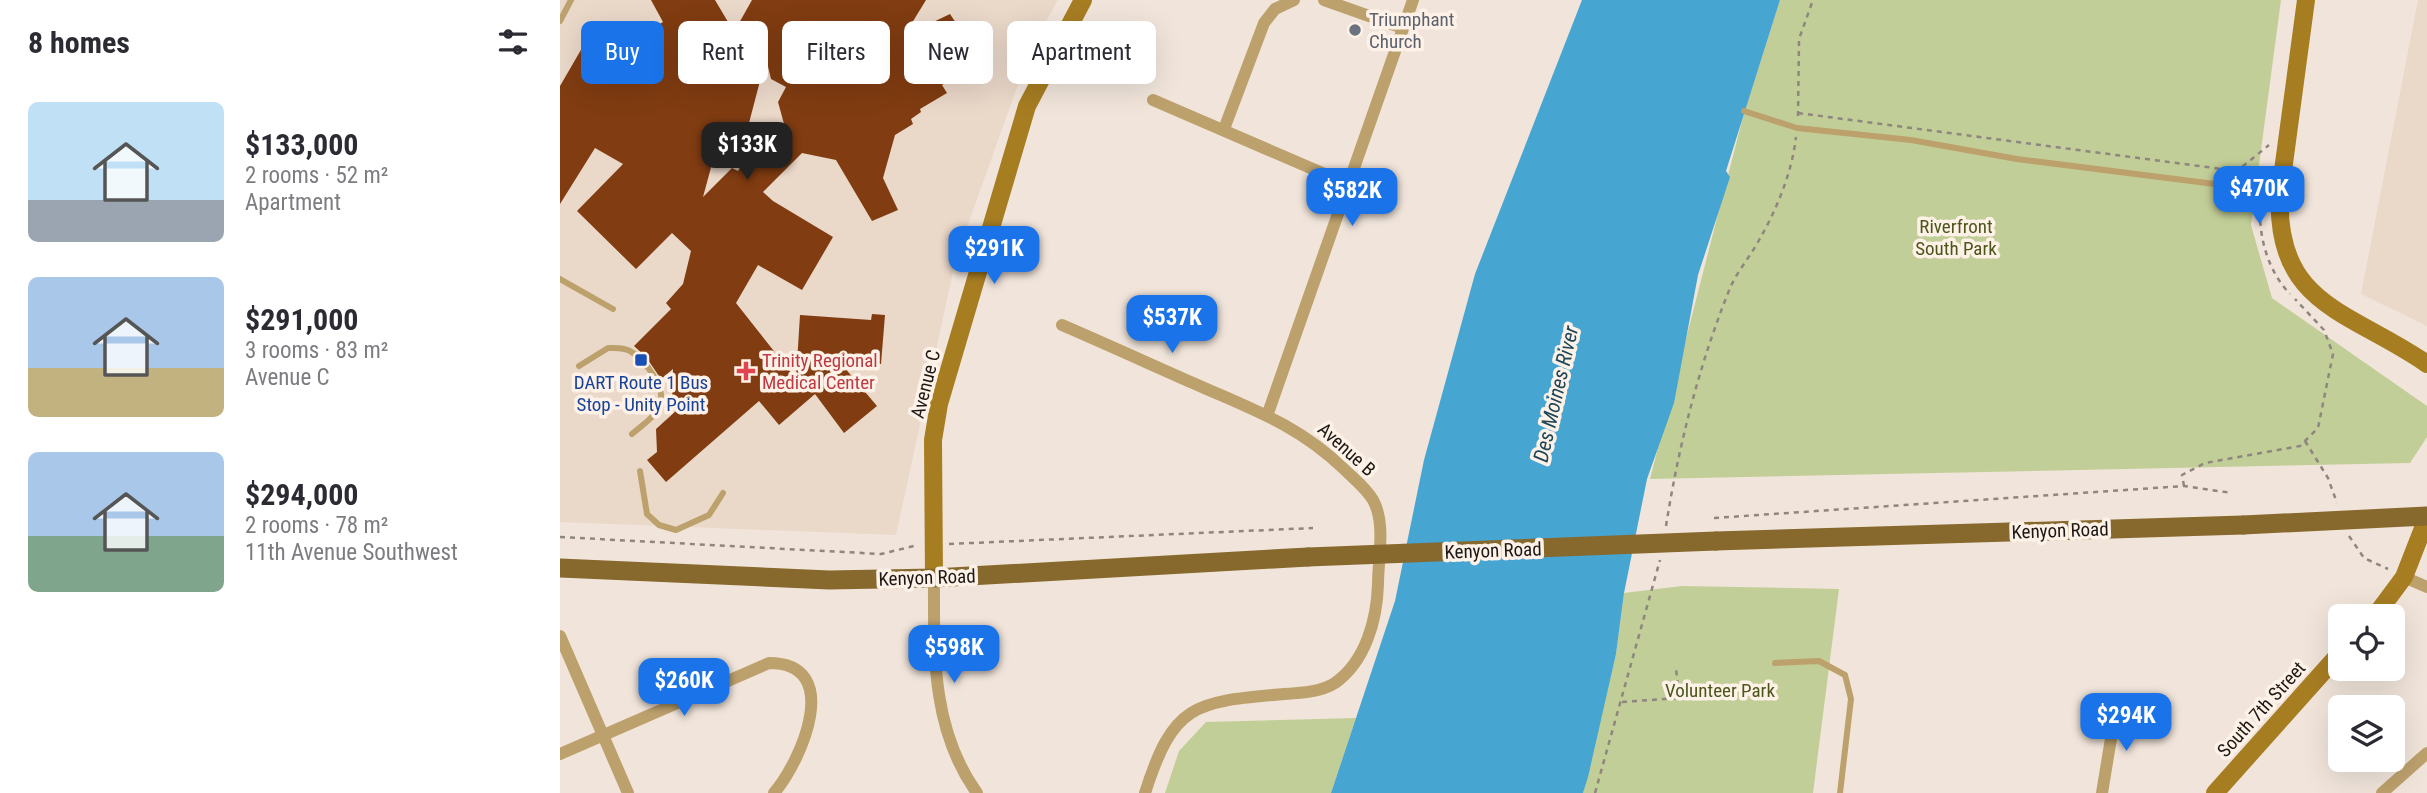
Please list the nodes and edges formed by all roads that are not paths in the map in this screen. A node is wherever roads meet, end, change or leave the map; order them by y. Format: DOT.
graph roads {
  1 [pos="570,0"];
  2 [pos="1083,0"];
  3 [pos="1294,0"];
  4 [pos="1324,0"];
  5 [pos="1413,0"];
  6 [pos="2306,0"];
  7 [pos="560,21"];
  8 [pos="1403,28"];
  9 [pos="1153,100"];
  10 [pos="1744,111"];
  11 [pos="1224,129"];
  12 [pos="1350,185"];
  13 [pos="2271,192"];
  14 [pos="560,279"];
  15 [pos="613,309"];
  16 [pos="1062,325"];
  17 [pos="2427,364"];
  18 [pos="579,366"];
  19 [pos="1268,416"];
  20 [pos="632,434"];
  21 [pos="640,471"];
  22 [pos="723,493"];
  23 [pos="2427,517"];
  24 [pos="560,568"];
  25 [pos="2403,577"];
  26 [pos="934,578"];
  27 [pos="2427,587"];
  28 [pos="2384,604"];
  29 [pos="560,636"];
  30 [pos="1774,663"];
  31 [pos="2328,666"];
  32 [pos="2116,708"];
  33 [pos="602,736"];
  34 [pos="2427,753"];
  35 [pos="560,754"];
  36 [pos="2383,790"];
  37 [pos="628,793"];
  38 [pos="774,793"];
  39 [pos="977,793"];
  40 [pos="1145,793"];
  41 [pos="1840,793"];
  42 [pos="2102,793"];
  43 [pos="2215,793"];
  1 -- 7 [label="lane"];
  2 -- 26 [label="street, Avenue C"];
  3 -- 11 [label="street"];
  4 -- 8 [label="street"];
  5 -- 8 [label="street"];
  6 -- 13 [label="street"];
  8 -- 12 [label="street"];
  9 -- 11 [label="street"];
  10 -- 13 [label="lane"];
  11 -- 12 [label="street"];
  12 -- 19 [label="street"];
  13 -- 17 [label="street"];
  14 -- 15 [label="lane"];
  16 -- 19 [label="street, Avenue B"];
  18 -- 20 [label="lane"];
  19 -- 40 [label="street, Avenue B"];
  21 -- 22 [label="lane"];
  23 -- 25 [label="street"];
  23 -- 26 [label="main road, Kenyon Road, bridge"];
  24 -- 26 [label="main road, Kenyon Road"];
  25 -- 27 [label="street"];
  25 -- 28 [label="street"];
  26 -- 39 [label="street, Avenue C"];
  29 -- 33 [label="street"];
  30 -- 41 [label="lane"];
  31 -- 43 [label="street, South 7th Street"];
  32 -- 42 [label="street"];
  33 -- 35 [label="street"];
  33 -- 37 [label="street"];
  33 -- 38 [label="street"];
  34 -- 36 [label="street"];
}
